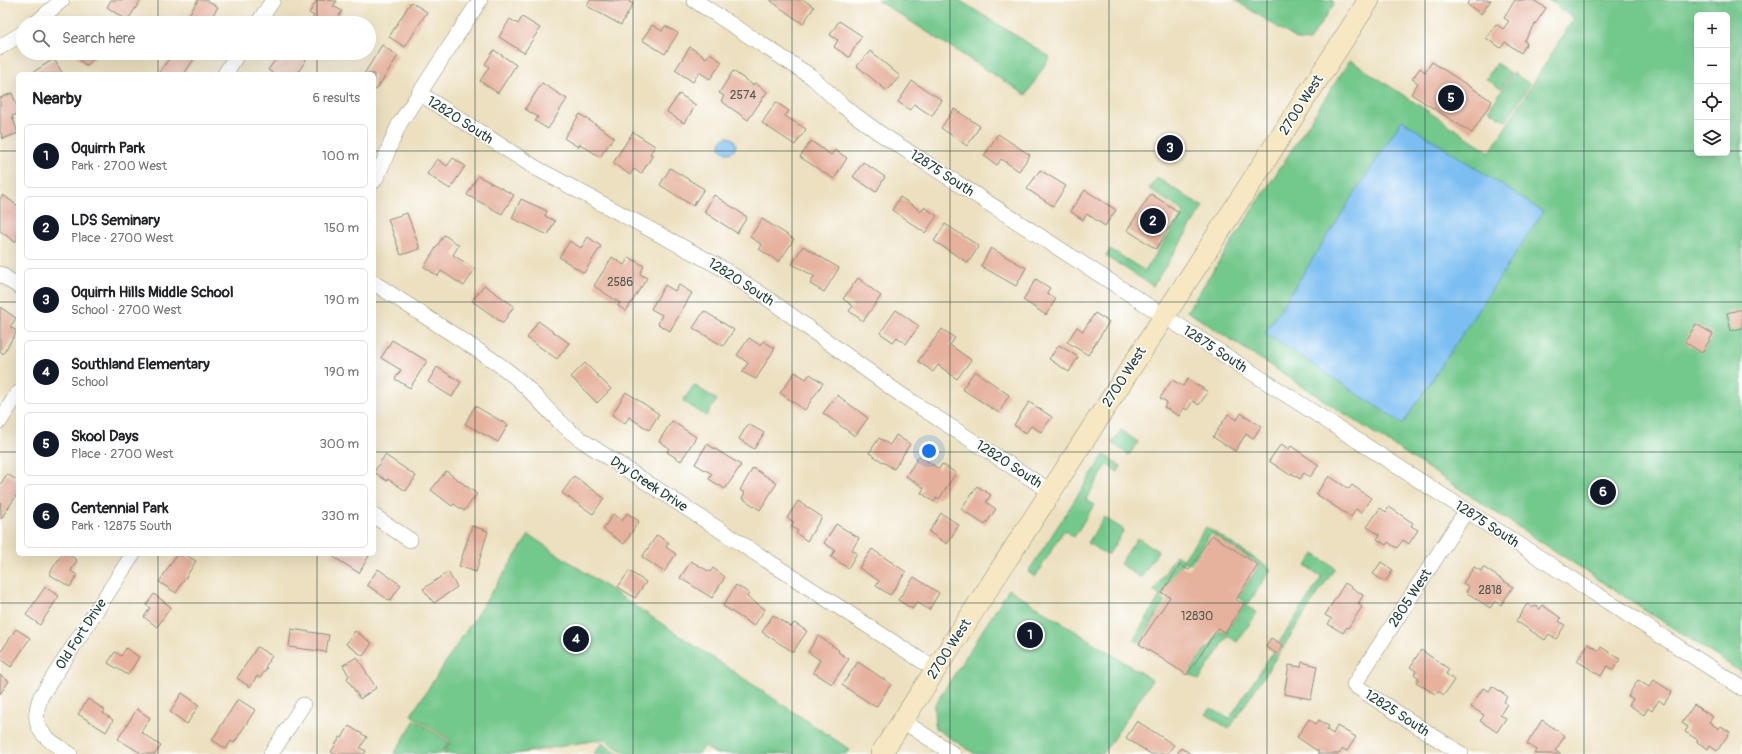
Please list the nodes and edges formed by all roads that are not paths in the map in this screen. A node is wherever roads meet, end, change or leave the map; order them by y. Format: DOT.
graph roads {
  1 [pos="62,0"];
  2 [pos="273,0"];
  3 [pos="480,0"];
  4 [pos="694,0"];
  5 [pos="1369,0"];
  6 [pos="44,16"];
  7 [pos="263,16"];
  8 [pos="16,37"];
  9 [pos="0,47"];
  10 [pos="234,60"];
  11 [pos="226,72"];
  12 [pos="419,93"];
  13 [pos="376,178"];
  14 [pos="0,274"];
  15 [pos="376,284"];
  16 [pos="16,285"];
  17 [pos="1164,316"];
  18 [pos="16,396"];
  19 [pos="0,421"];
  20 [pos="1050,491"];
  21 [pos="1466,511"];
  22 [pos="376,517"];
  23 [pos="410,540"];
  24 [pos="132,556"];
  25 [pos="936,670"];
  26 [pos="1354,685"];
  27 [pos="1742,688"];
  28 [pos="303,705"];
  29 [pos="903,721"];
  30 [pos="70,754"];
  31 [pos="271,754"];
  32 [pos="881,754"];
  33 [pos="953,754"];
  34 [pos="1460,754"];
  1 -- 6 [label="street"];
  2 -- 7 [label="street"];
  3 -- 12 [label="street"];
  4 -- 17 [label="street, 12875 South"];
  5 -- 17 [label="main road, 2700 West"];
  8 -- 9 [label="street"];
  10 -- 11 [label="street"];
  12 -- 13 [label="street"];
  12 -- 20 [label="street, 12820 South"];
  14 -- 16 [label="street"];
  15 -- 25 [label="street, Dry Creek Drive"];
  17 -- 20 [label="main road, 2700 West"];
  17 -- 21 [label="street, 12875 South"];
  18 -- 19 [label="street"];
  20 -- 25 [label="main road, 2700 West"];
  21 -- 26 [label="street, 2805 West"];
  21 -- 27 [label="street, 12875 South"];
  22 -- 23 [label="street"];
  24 -- 30 [label="street, Old Fort Drive"];
  25 -- 29 [label="main road, 2700 West"];
  26 -- 34 [label="street, 12825 South"];
  28 -- 31 [label="street"];
  29 -- 32 [label="main road, 2700 West"];
  29 -- 33 [label="street"];
}
